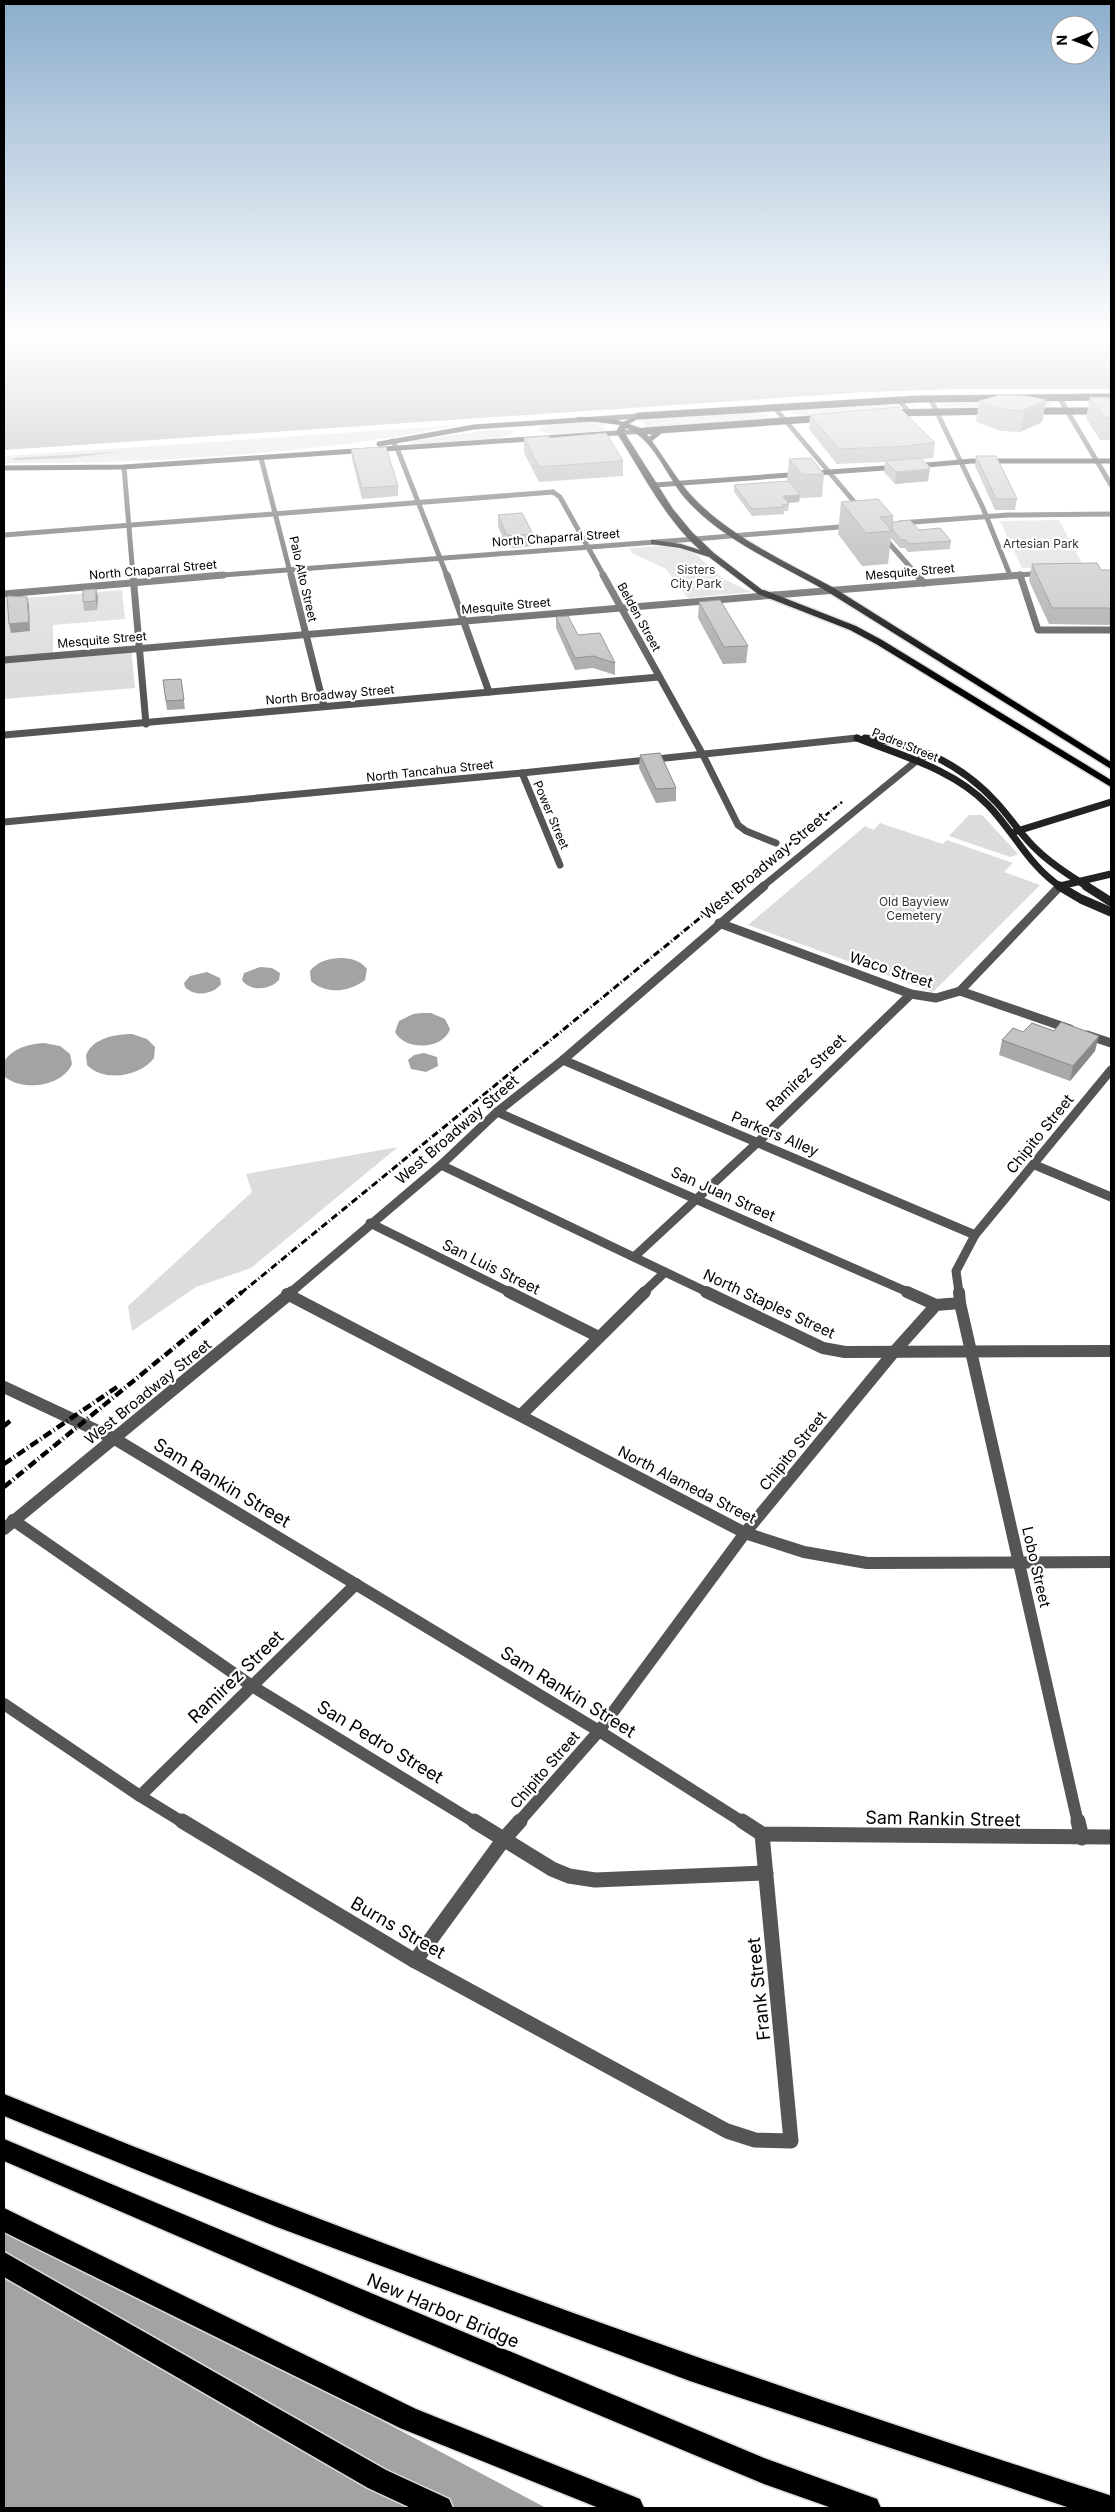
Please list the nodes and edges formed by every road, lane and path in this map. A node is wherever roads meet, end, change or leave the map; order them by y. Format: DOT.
graph roads {
  1 [pos="300,454"];
  2 [pos="399,454"];
  3 [pos="635,454"];
  4 [pos="659,454"];
  5 [pos="815,454"];
  6 [pos="957,454"];
  7 [pos="1092,454"];
  8 [pos="261,458"];
  9 [pos="1096,461"];
  10 [pos="1111,461"];
  11 [pos="961,462"];
  12 [pos="910,466"];
  13 [pos="124,467"];
  14 [pos="901,467"];
  15 [pos="4,468"];
  16 [pos="830,472"];
  17 [pos="680,483"];
  18 [pos="655,485"];
  19 [pos="1111,485"];
  20 [pos="417,502"];
  21 [pos="275,513"];
  22 [pos="1111,514"];
  23 [pos="987,516"];
  24 [pos="868,518"];
  25 [pos="893,523"];
  26 [pos="128,525"];
  27 [pos="855,526"];
  28 [pos="878,530"];
  29 [pos="4,535"];
  30 [pos="734,535"];
  31 [pos="695,539"];
  32 [pos="654,542"];
  33 [pos="587,548"];
  34 [pos="714,557"];
  35 [pos="441,558"];
  36 [pos="289,569"];
  37 [pos="1052,572"];
  38 [pos="1020,574"];
  39 [pos="1010,575"];
  40 [pos="924,582"];
  41 [pos="133,584"];
  42 [pos="831,590"];
  43 [pos="4,594"];
  44 [pos="769,594"];
  45 [pos="622,608"];
  46 [pos="464,621"];
  47 [pos="1111,630"];
  48 [pos="304,634"];
  49 [pos="139,649"];
  50 [pos="4,660"];
  51 [pos="659,677"];
  52 [pos="489,692"];
  53 [pos="324,706"];
  54 [pos="146,724"];
  55 [pos="4,735"];
  56 [pos="858,738"];
  57 [pos="929,754"];
  58 [pos="703,755"];
  59 [pos="915,762"];
  60 [pos="1111,766"];
  61 [pos="522,773"];
  62 [pos="1111,784"];
  63 [pos="1111,802"];
  64 [pos="4,822"];
  65 [pos="1015,831"];
  66 [pos="776,843"];
  67 [pos="560,865"];
  68 [pos="1111,874"];
  69 [pos="1078,880"];
  70 [pos="1060,886"];
  71 [pos="1111,902"];
  72 [pos="1111,912"];
  73 [pos="719,923"];
  74 [pos="960,991"];
  75 [pos="912,994"];
  76 [pos="1111,1043"];
  77 [pos="563,1060"];
  78 [pos="1111,1070"];
  79 [pos="497,1112"];
  80 [pos="757,1143"];
  81 [pos="441,1165"];
  82 [pos="1035,1165"];
  83 [pos="1111,1197"];
  84 [pos="696,1199"];
  85 [pos="370,1224"];
  86 [pos="975,1235"];
  87 [pos="634,1257"];
  88 [pos="666,1272"];
  89 [pos="287,1294"];
  90 [pos="960,1303"];
  91 [pos="936,1305"];
  92 [pos="599,1337"];
  93 [pos="970,1351"];
  94 [pos="1111,1351"];
  95 [pos="894,1352"];
  96 [pos="4,1387"];
  97 [pos="521,1415"];
  98 [pos="115,1439"];
  99 [pos="9,1525"];
  100 [pos="745,1533"];
  101 [pos="1018,1562"];
  102 [pos="1111,1562"];
  103 [pos="356,1584"];
  104 [pos="252,1686"];
  105 [pos="4,1704"];
  106 [pos="599,1731"];
  107 [pos="140,1796"];
  108 [pos="762,1834"];
  109 [pos="1111,1837"];
  110 [pos="1082,1838"];
  111 [pos="504,1839"];
  112 [pos="766,1873"];
  113 [pos="415,1961"];
  114 [pos="4,2105"];
  115 [pos="791,2141"];
  116 [pos="4,2150"];
  117 [pos="4,2220"];
  118 [pos="4,2264"];
  119 [pos="440,2508"];
  120 [pos="631,2508"];
  121 [pos="868,2508"];
  122 [pos="1109,2508"];
  1 -- 8 [label="main road"];
  2 -- 20 [label="street"];
  3 -- 18 [label="highway"];
  4 -- 17 [label="highway"];
  5 -- 16 [label="street"];
  6 -- 11 [label="street"];
  7 -- 9 [label="street"];
  8 -- 13 [label="main road"];
  8 -- 21 [label="street, Palo Alto Street"];
  9 -- 10 [label="main road"];
  9 -- 11 [label="main road"];
  9 -- 19 [label="street"];
  11 -- 12 [label="main road"];
  11 -- 23 [label="street"];
  13 -- 15 [label="main road"];
  13 -- 26 [label="street"];
  14 -- 16 [label="main road"];
  16 -- 17 [label="main road"];
  16 -- 24 [label="street"];
  17 -- 18 [label="main road"];
  17 -- 30 [label="highway"];
  18 -- 31 [label="highway"];
  20 -- 21 [label="street"];
  20 -- 33 [label="street, Belden Street"];
  20 -- 35 [label="street"];
  21 -- 26 [label="street"];
  21 -- 36 [label="street, Palo Alto Street"];
  22 -- 23 [label="street"];
  23 -- 25 [label="street"];
  23 -- 39 [label="street"];
  26 -- 29 [label="street"];
  26 -- 41 [label="street"];
  27 -- 30 [label="street, North Chaparral Street"];
  28 -- 40 [label="street"];
  30 -- 31 [label="street, North Chaparral Street"];
  30 -- 42 [label="highway"];
  31 -- 32 [label="street, North Chaparral Street"];
  31 -- 34 [label="highway"];
  32 -- 33 [label="street, North Chaparral Street"];
  32 -- 34 [label="highway"];
  33 -- 35 [label="street, North Chaparral Street"];
  33 -- 45 [label="street, Belden Street"];
  34 -- 44 [label="highway"];
  35 -- 36 [label="street, North Chaparral Street"];
  35 -- 46 [label="street"];
  36 -- 41 [label="street, North Chaparral Street"];
  36 -- 48 [label="street, Palo Alto Street"];
  37 -- 38 [label="street, Mesquite Street"];
  38 -- 39 [label="street, Mesquite Street"];
  38 -- 47 [label="street"];
  39 -- 40 [label="street, Mesquite Street"];
  40 -- 42 [label="street, Mesquite Street"];
  41 -- 43 [label="street, North Chaparral Street"];
  41 -- 49 [label="street"];
  42 -- 44 [label="street, Mesquite Street"];
  42 -- 60 [label="highway"];
  44 -- 45 [label="street, Mesquite Street"];
  44 -- 62 [label="highway"];
  45 -- 46 [label="street, Mesquite Street"];
  45 -- 51 [label="street, Belden Street"];
  46 -- 48 [label="street, Mesquite Street"];
  46 -- 52 [label="street"];
  48 -- 49 [label="street, Mesquite Street"];
  48 -- 53 [label="street, Palo Alto Street"];
  49 -- 50 [label="street, Mesquite Street"];
  49 -- 54 [label="street"];
  51 -- 52 [label="street, North Broadway Street"];
  51 -- 58 [label="street, Belden Street"];
  52 -- 53 [label="street, North Broadway Street"];
  53 -- 54 [label="street, North Broadway Street"];
  54 -- 55 [label="street, North Broadway Street"];
  56 -- 57 [label="main road, Padre Street"];
  56 -- 58 [label="street, North Tancahua Street"];
  56 -- 59 [label="main road, Padre Street"];
  57 -- 59 [label="street, West Broadway Street"];
  57 -- 65 [label="main road, Padre Street"];
  58 -- 61 [label="street, North Tancahua Street"];
  58 -- 66 [label="street, Belden Street"];
  59 -- 65 [label="main road, Padre Street"];
  59 -- 73 [label="street, West Broadway Street"];
  61 -- 64 [label="street, North Tancahua Street"];
  61 -- 67 [label="street, Power Street"];
  63 -- 65 [label="main road"];
  65 -- 69 [label="main road, Padre Street"];
  65 -- 70 [label="main road, Padre Street"];
  68 -- 69 [label="main road"];
  69 -- 70 [label="main road"];
  69 -- 71 [label="main road, Padre Street"];
  70 -- 72 [label="main road, Padre Street"];
  70 -- 74 [label="street"];
  73 -- 75 [label="street, Waco Street"];
  73 -- 77 [label="street, West Broadway Street"];
  74 -- 75 [label="street, Waco Street"];
  74 -- 76 [label="street"];
  75 -- 80 [label="street, Ramirez Street"];
  77 -- 79 [label="street, West Broadway Street"];
  77 -- 80 [label="street, Parkers Alley"];
  78 -- 82 [label="street, Chipito Street"];
  79 -- 81 [label="street, West Broadway Street"];
  79 -- 84 [label="street, San Juan Street"];
  80 -- 84 [label="street, Ramirez Street"];
  80 -- 86 [label="street, Parkers Alley"];
  81 -- 85 [label="street, West Broadway Street"];
  81 -- 87 [label="street, North Staples Street"];
  82 -- 83 [label="street"];
  82 -- 86 [label="street, Chipito Street"];
  84 -- 87 [label="street, Ramirez Street"];
  84 -- 91 [label="street, San Juan Street"];
  85 -- 89 [label="street, West Broadway Street"];
  85 -- 92 [label="street, San Luis Street"];
  86 -- 90 [label="street, Chipito Street"];
  87 -- 88 [label="street, North Staples Street"];
  88 -- 92 [label="street"];
  88 -- 95 [label="street, North Staples Street"];
  89 -- 97 [label="street, North Alameda Street"];
  89 -- 98 [label="street, West Broadway Street"];
  90 -- 91 [label="street"];
  90 -- 93 [label="street, Lobo Street"];
  91 -- 95 [label="street, Chipito Street"];
  92 -- 97 [label="street"];
  93 -- 94 [label="street, North Staples Street"];
  93 -- 95 [label="street, North Staples Street"];
  93 -- 101 [label="street, Lobo Street"];
  95 -- 100 [label="street, Chipito Street"];
  96 -- 98 [label="street, Sam Rankin Street"];
  97 -- 100 [label="street, North Alameda Street"];
  98 -- 99 [label="street, West Broadway Street"];
  98 -- 103 [label="street, Sam Rankin Street"];
  99 -- 104 [label="street, San Pedro Street"];
  100 -- 101 [label="street, North Alameda Street"];
  100 -- 106 [label="street, Chipito Street"];
  101 -- 102 [label="street, North Alameda Street"];
  101 -- 110 [label="street, Lobo Street"];
  103 -- 104 [label="street, Ramirez Street"];
  103 -- 106 [label="street, Sam Rankin Street"];
  104 -- 107 [label="street, Ramirez Street"];
  104 -- 111 [label="street, San Pedro Street"];
  105 -- 107 [label="street, Burns Street"];
  106 -- 108 [label="street, Sam Rankin Street"];
  106 -- 111 [label="street, Chipito Street"];
  107 -- 113 [label="street, Burns Street"];
  108 -- 110 [label="street, Sam Rankin Street"];
  108 -- 112 [label="street, Frank Street"];
  109 -- 110 [label="street, Sam Rankin Street"];
  111 -- 112 [label="street, San Pedro Street"];
  111 -- 113 [label="street, Chipito Street"];
  112 -- 115 [label="street, Frank Street"];
  113 -- 115 [label="street, Burns Street"];
  114 -- 122 [label="highway"];
  116 -- 121 [label="highway, New Harbor Bridge"];
  117 -- 120 [label="highway"];
  118 -- 119 [label="highway"];
}
